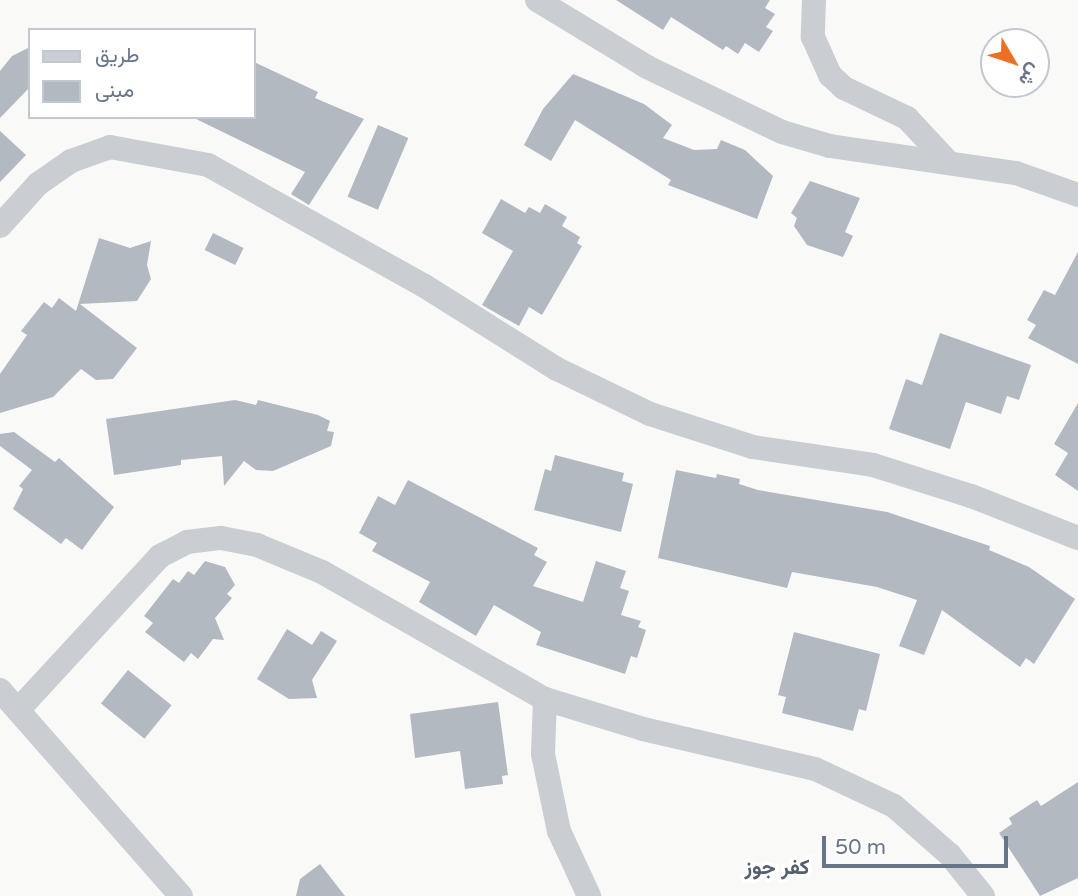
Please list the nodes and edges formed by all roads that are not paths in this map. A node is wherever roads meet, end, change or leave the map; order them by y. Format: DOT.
graph roads {
  1 [pos="537,0"];
  2 [pos="814,0"];
  3 [pos="946,160"];
  4 [pos="1078,195"];
  5 [pos="0,226"];
  6 [pos="1078,538"];
  7 [pos="0,690"];
  8 [pos="545,699"];
  9 [pos="18,710"];
  10 [pos="181,896"];
  11 [pos="589,896"];
  12 [pos="983,896"];
  1 -- 3 [label="street"];
  2 -- 3 [label="street"];
  3 -- 4 [label="street"];
  5 -- 6 [label="street"];
  7 -- 9 [label="street"];
  8 -- 9 [label="street"];
  8 -- 11 [label="street"];
  8 -- 12 [label="street"];
  9 -- 10 [label="street"];
}
